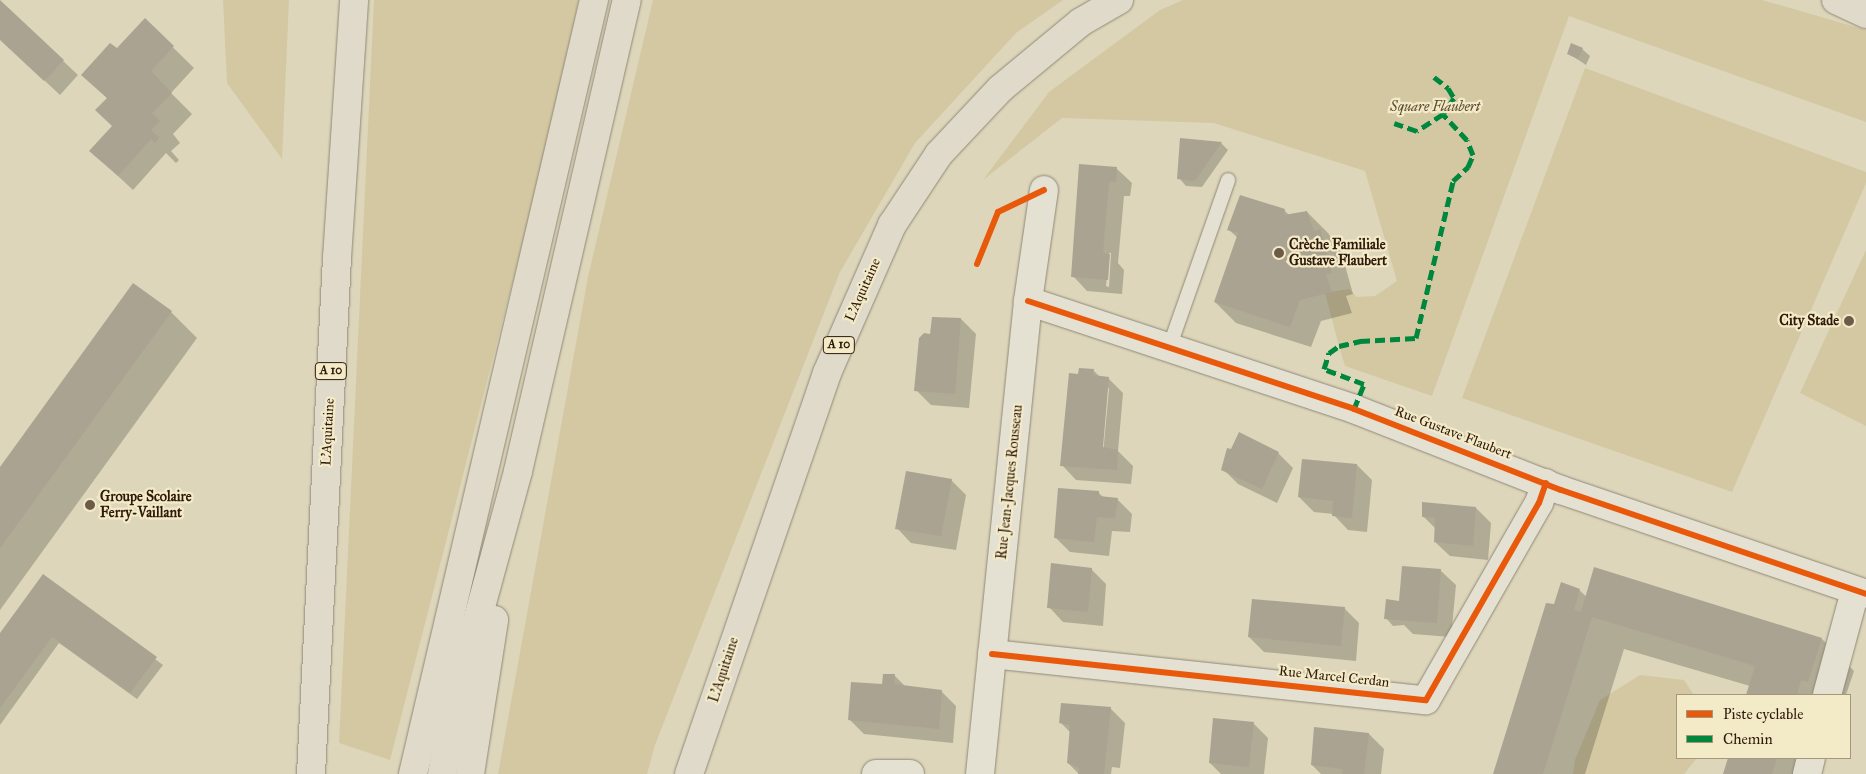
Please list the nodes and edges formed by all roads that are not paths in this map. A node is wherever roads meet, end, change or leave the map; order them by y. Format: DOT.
graph roads {
  1 [pos="354,0"];
  2 [pos="594,0"];
  3 [pos="627,0"];
  4 [pos="1119,0"];
  5 [pos="1836,0"];
  6 [pos="1866,14"];
  7 [pos="1228,180"];
  8 [pos="1044,190"];
  9 [pos="1028,301"];
  10 [pos="1170,348"];
  11 [pos="518,471"];
  12 [pos="1546,483"];
  13 [pos="1860,593"];
  14 [pos="992,654"];
  15 [pos="1827,694"];
  16 [pos="1811,759"];
  17 [pos="311,774"];
  18 [pos="413,774"];
  19 [pos="442,774"];
  20 [pos="470,774"];
  21 [pos="689,774"];
  22 [pos="876,774"];
  23 [pos="910,774"];
  24 [pos="980,774"];
  25 [pos="1806,774"];
  1 -- 17 [label="highway, L'Aquitaine / A 10"];
  2 -- 18 [label="highway"];
  3 -- 11 [label="highway"];
  4 -- 21 [label="highway, L'Aquitaine / A 10"];
  5 -- 6 [label="highway"];
  7 -- 10 [label="lane"];
  8 -- 9 [label="street, Rue Jean-Jacques Rousseau"];
  9 -- 10 [label="street, Rue Gustave Flaubert"];
  9 -- 14 [label="street, Rue Jean-Jacques Rousseau"];
  10 -- 12 [label="street, Rue Gustave Flaubert"];
  11 -- 19 [label="highway"];
  11 -- 20 [label="highway"];
  12 -- 13 [label="street, Rue Gustave Flaubert"];
  12 -- 14 [label="street, Rue Marcel Cerdan"];
  13 -- 15 [label="street"];
  14 -- 24 [label="street, Rue Jean-Jacques Rousseau"];
  16 -- 25 [label="street"];
  22 -- 23 [label="street"];
}
